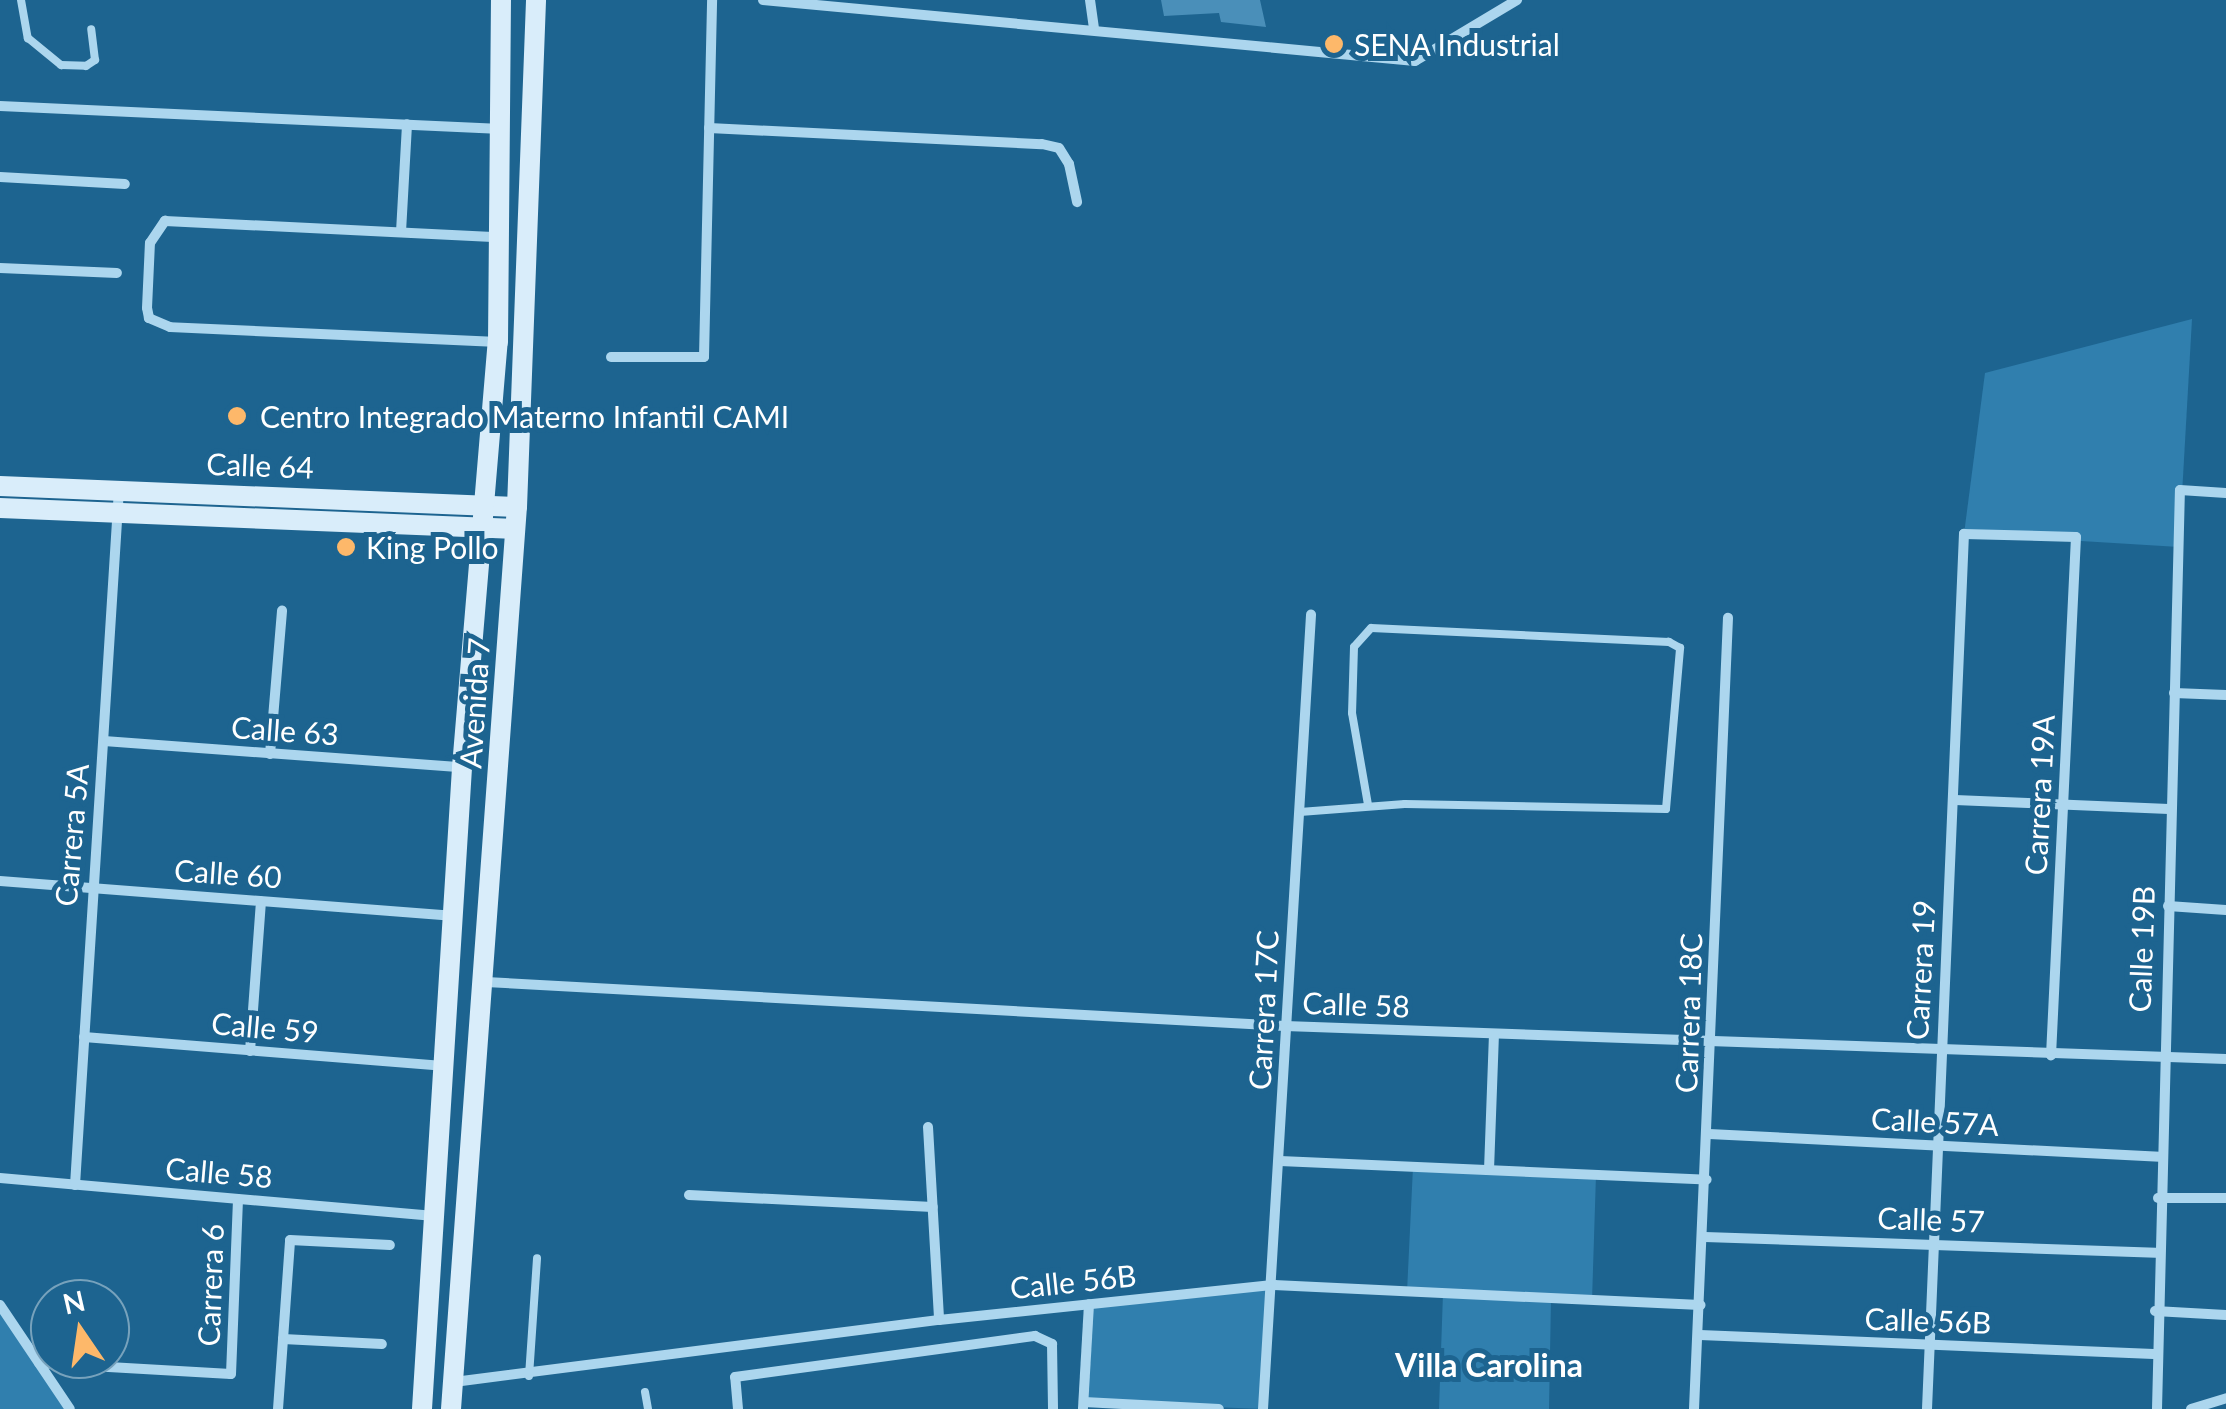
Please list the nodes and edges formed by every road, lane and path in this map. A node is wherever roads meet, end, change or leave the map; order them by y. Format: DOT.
graph roads {
  1 [pos="21,0"];
  2 [pos="501,0"];
  3 [pos="536,0"];
  4 [pos="712,0"];
  5 [pos="763,0"];
  6 [pos="1090,0"];
  7 [pos="1517,0"];
  8 [pos="1094,27"];
  9 [pos="91,30"];
  10 [pos="0,106"];
  11 [pos="407,124"];
  12 [pos="709,128"];
  13 [pos="502,129"];
  14 [pos="0,177"];
  15 [pos="125,184"];
  16 [pos="1077,202"];
  17 [pos="401,232"];
  18 [pos="499,237"];
  19 [pos="0,268"];
  20 [pos="117,273"];
  21 [pos="498,342"];
  22 [pos="612,357"];
  23 [pos="0,486"];
  24 [pos="119,488"];
  25 [pos="2226,493"];
  26 [pos="482,504"];
  27 [pos="517,507"];
  28 [pos="0,508"];
  29 [pos="117,512"];
  30 [pos="481,527"];
  31 [pos="516,529"];
  32 [pos="2076,537"];
  33 [pos="282,610"];
  34 [pos="1311,614"];
  35 [pos="1728,618"];
  36 [pos="2174,693"];
  37 [pos="2226,695"];
  38 [pos="104,741"];
  39 [pos="270,754"];
  40 [pos="462,767"];
  41 [pos="1955,800"];
  42 [pos="2064,803"];
  43 [pos="1368,805"];
  44 [pos="2169,810"];
  45 [pos="1300,812"];
  46 [pos="0,880"];
  47 [pos="91,888"];
  48 [pos="261,901"];
  49 [pos="2168,906"];
  50 [pos="2226,910"];
  51 [pos="452,916"];
  52 [pos="486,982"];
  53 [pos="1285,1026"];
  54 [pos="1494,1034"];
  55 [pos="84,1037"];
  56 [pos="1712,1044"];
  57 [pos="250,1051"];
  58 [pos="1941,1052"];
  59 [pos="2051,1055"];
  60 [pos="2226,1059"];
  61 [pos="2162,1060"];
  62 [pos="442,1066"];
  63 [pos="928,1127"];
  64 [pos="1709,1134"];
  65 [pos="1937,1147"];
  66 [pos="2158,1157"];
  67 [pos="1280,1162"];
  68 [pos="1489,1170"];
  69 [pos="0,1178"];
  70 [pos="1707,1180"];
  71 [pos="75,1185"];
  72 [pos="689,1196"];
  73 [pos="2158,1198"];
  74 [pos="2226,1198"];
  75 [pos="238,1199"];
  76 [pos="932,1207"];
  77 [pos="434,1216"];
  78 [pos="1705,1237"];
  79 [pos="1930,1244"];
  80 [pos="390,1245"];
  81 [pos="2156,1253"];
  82 [pos="537,1258"];
  83 [pos="1274,1286"];
  84 [pos="1089,1304"];
  85 [pos="0,1305"];
  86 [pos="1701,1306"];
  87 [pos="2155,1311"];
  88 [pos="2226,1315"];
  89 [pos="939,1320"];
  90 [pos="1700,1335"];
  91 [pos="283,1339"];
  92 [pos="382,1344"];
  93 [pos="1928,1345"];
  94 [pos="30,1349"];
  95 [pos="2154,1354"];
  96 [pos="130,1368"];
  97 [pos="529,1376"];
  98 [pos="50,1379"];
  99 [pos="453,1382"];
  100 [pos="645,1392"];
  101 [pos="2226,1398"];
  102 [pos="1084,1406"];
  103 [pos="70,1409"];
  104 [pos="278,1409"];
  105 [pos="422,1409"];
  106 [pos="452,1409"];
  107 [pos="648,1409"];
  108 [pos="738,1409"];
  109 [pos="1052,1409"];
  110 [pos="1219,1409"];
  111 [pos="1263,1409"];
  112 [pos="1694,1409"];
  113 [pos="1926,1409"];
  114 [pos="2157,1409"];
  115 [pos="2191,1409"];
  1 -- 9 [label="lane"];
  2 -- 13 [label="main road, Avenida 7"];
  3 -- 27 [label="main road, Avenida 7"];
  4 -- 12 [label="street"];
  5 -- 8 [label="street"];
  6 -- 8 [label="street"];
  7 -- 8 [label="street"];
  10 -- 11 [label="street"];
  11 -- 13 [label="street"];
  11 -- 17 [label="street"];
  12 -- 16 [label="street"];
  12 -- 22 [label="street"];
  13 -- 18 [label="main road, Avenida 7"];
  14 -- 15 [label="street"];
  17 -- 18 [label="street"];
  17 -- 21 [label="street"];
  18 -- 21 [label="main road, Avenida 7"];
  19 -- 20 [label="street"];
  21 -- 26 [label="main road, Avenida 7"];
  23 -- 24 [label="main road, Calle 64"];
  24 -- 26 [label="main road, Calle 64"];
  24 -- 29 [label="street, Carrera 5A"];
  25 -- 36 [label="street, Calle 19B"];
  26 -- 27 [label="main road, Calle 64"];
  26 -- 30 [label="main road, Avenida 7"];
  27 -- 31 [label="main road, Avenida 7"];
  28 -- 29 [label="main road, Calle 64"];
  29 -- 30 [label="main road, Calle 64"];
  29 -- 38 [label="street, Carrera 5A"];
  30 -- 31 [label="main road, Calle 64"];
  30 -- 40 [label="main road, Avenida 7"];
  31 -- 52 [label="main road, Avenida 7"];
  32 -- 41 [label="street, Carrera 19"];
  32 -- 42 [label="street, Carrera 19A"];
  33 -- 39 [label="street"];
  34 -- 45 [label="street, Carrera 17C"];
  35 -- 56 [label="street, Carrera 18C"];
  36 -- 37 [label="street"];
  36 -- 44 [label="street, Calle 19B"];
  38 -- 39 [label="street, Calle 63"];
  38 -- 47 [label="street, Carrera 5A"];
  39 -- 40 [label="street, Calle 63"];
  40 -- 51 [label="main road, Avenida 7"];
  41 -- 42 [label="street"];
  41 -- 58 [label="street, Carrera 19"];
  42 -- 44 [label="street"];
  42 -- 59 [label="street, Carrera 19A"];
  43 -- 43 [label="lane"];
  43 -- 45 [label="lane"];
  44 -- 49 [label="street, Calle 19B"];
  45 -- 53 [label="street, Carrera 17C"];
  46 -- 47 [label="street, Calle 60"];
  47 -- 48 [label="street, Calle 60"];
  47 -- 55 [label="street, Carrera 5A"];
  48 -- 51 [label="street, Calle 60"];
  48 -- 57 [label="street"];
  49 -- 50 [label="street"];
  49 -- 61 [label="street, Calle 19B"];
  51 -- 62 [label="main road, Avenida 7"];
  52 -- 53 [label="street, Calle 58"];
  52 -- 99 [label="main road, Avenida 7"];
  53 -- 54 [label="street, Calle 58"];
  53 -- 67 [label="street, Carrera 17C"];
  54 -- 56 [label="street, Calle 58"];
  54 -- 68 [label="street"];
  55 -- 57 [label="street, Calle 59"];
  55 -- 71 [label="street, Carrera 5A"];
  56 -- 58 [label="street, Calle 58"];
  56 -- 64 [label="street, Carrera 18C"];
  57 -- 62 [label="street, Calle 59"];
  58 -- 59 [label="street, Calle 58"];
  58 -- 65 [label="street, Carrera 19"];
  59 -- 61 [label="street, Calle 58"];
  60 -- 61 [label="street, Calle 58"];
  61 -- 66 [label="street, Calle 19B"];
  62 -- 77 [label="main road, Avenida 7"];
  63 -- 76 [label="street"];
  64 -- 65 [label="street, Calle 57A"];
  64 -- 70 [label="street, Carrera 18C"];
  65 -- 66 [label="street, Calle 57A"];
  65 -- 79 [label="street, Carrera 19"];
  66 -- 73 [label="street, Calle 19B"];
  67 -- 68 [label="street"];
  67 -- 83 [label="street, Carrera 17C"];
  68 -- 70 [label="street"];
  69 -- 71 [label="street, Calle 58"];
  70 -- 78 [label="street, Carrera 18C"];
  71 -- 75 [label="street, Calle 58"];
  72 -- 76 [label="street"];
  73 -- 74 [label="street"];
  73 -- 81 [label="street, Calle 19B"];
  75 -- 77 [label="street, Calle 58"];
  75 -- 96 [label="street, Carrera 6"];
  76 -- 89 [label="street"];
  77 -- 105 [label="main road, Avenida 7"];
  78 -- 79 [label="street, Calle 57"];
  78 -- 86 [label="street, Carrera 18C"];
  79 -- 81 [label="street, Calle 57"];
  79 -- 93 [label="street, Carrera 19"];
  80 -- 91 [label="street"];
  81 -- 87 [label="street, Calle 19B"];
  82 -- 97 [label="lane"];
  83 -- 84 [label="street, Calle 56B"];
  83 -- 86 [label="street, Calle 56B"];
  83 -- 111 [label="street, Carrera 17C"];
  84 -- 89 [label="street, Calle 56B"];
  84 -- 102 [label="street"];
  85 -- 94 [label="street"];
  86 -- 90 [label="street, Carrera 18C"];
  87 -- 88 [label="street"];
  87 -- 95 [label="street, Calle 19B"];
  89 -- 97 [label="street, Calle 56B"];
  90 -- 93 [label="street, Calle 56B"];
  90 -- 112 [label="street, Carrera 18C"];
  91 -- 92 [label="street"];
  91 -- 104 [label="street"];
  93 -- 95 [label="street, Calle 56B"];
  93 -- 113 [label="street, Carrera 19"];
  95 -- 114 [label="street, Calle 19B"];
  97 -- 99 [label="street, Calle 56B"];
  98 -- 103 [label="street"];
  99 -- 106 [label="main road, Avenida 7"];
  100 -- 107 [label="lane"];
  101 -- 115 [label="street"];
  102 -- 110 [label="street"];
  108 -- 109 [label="street"];
}
